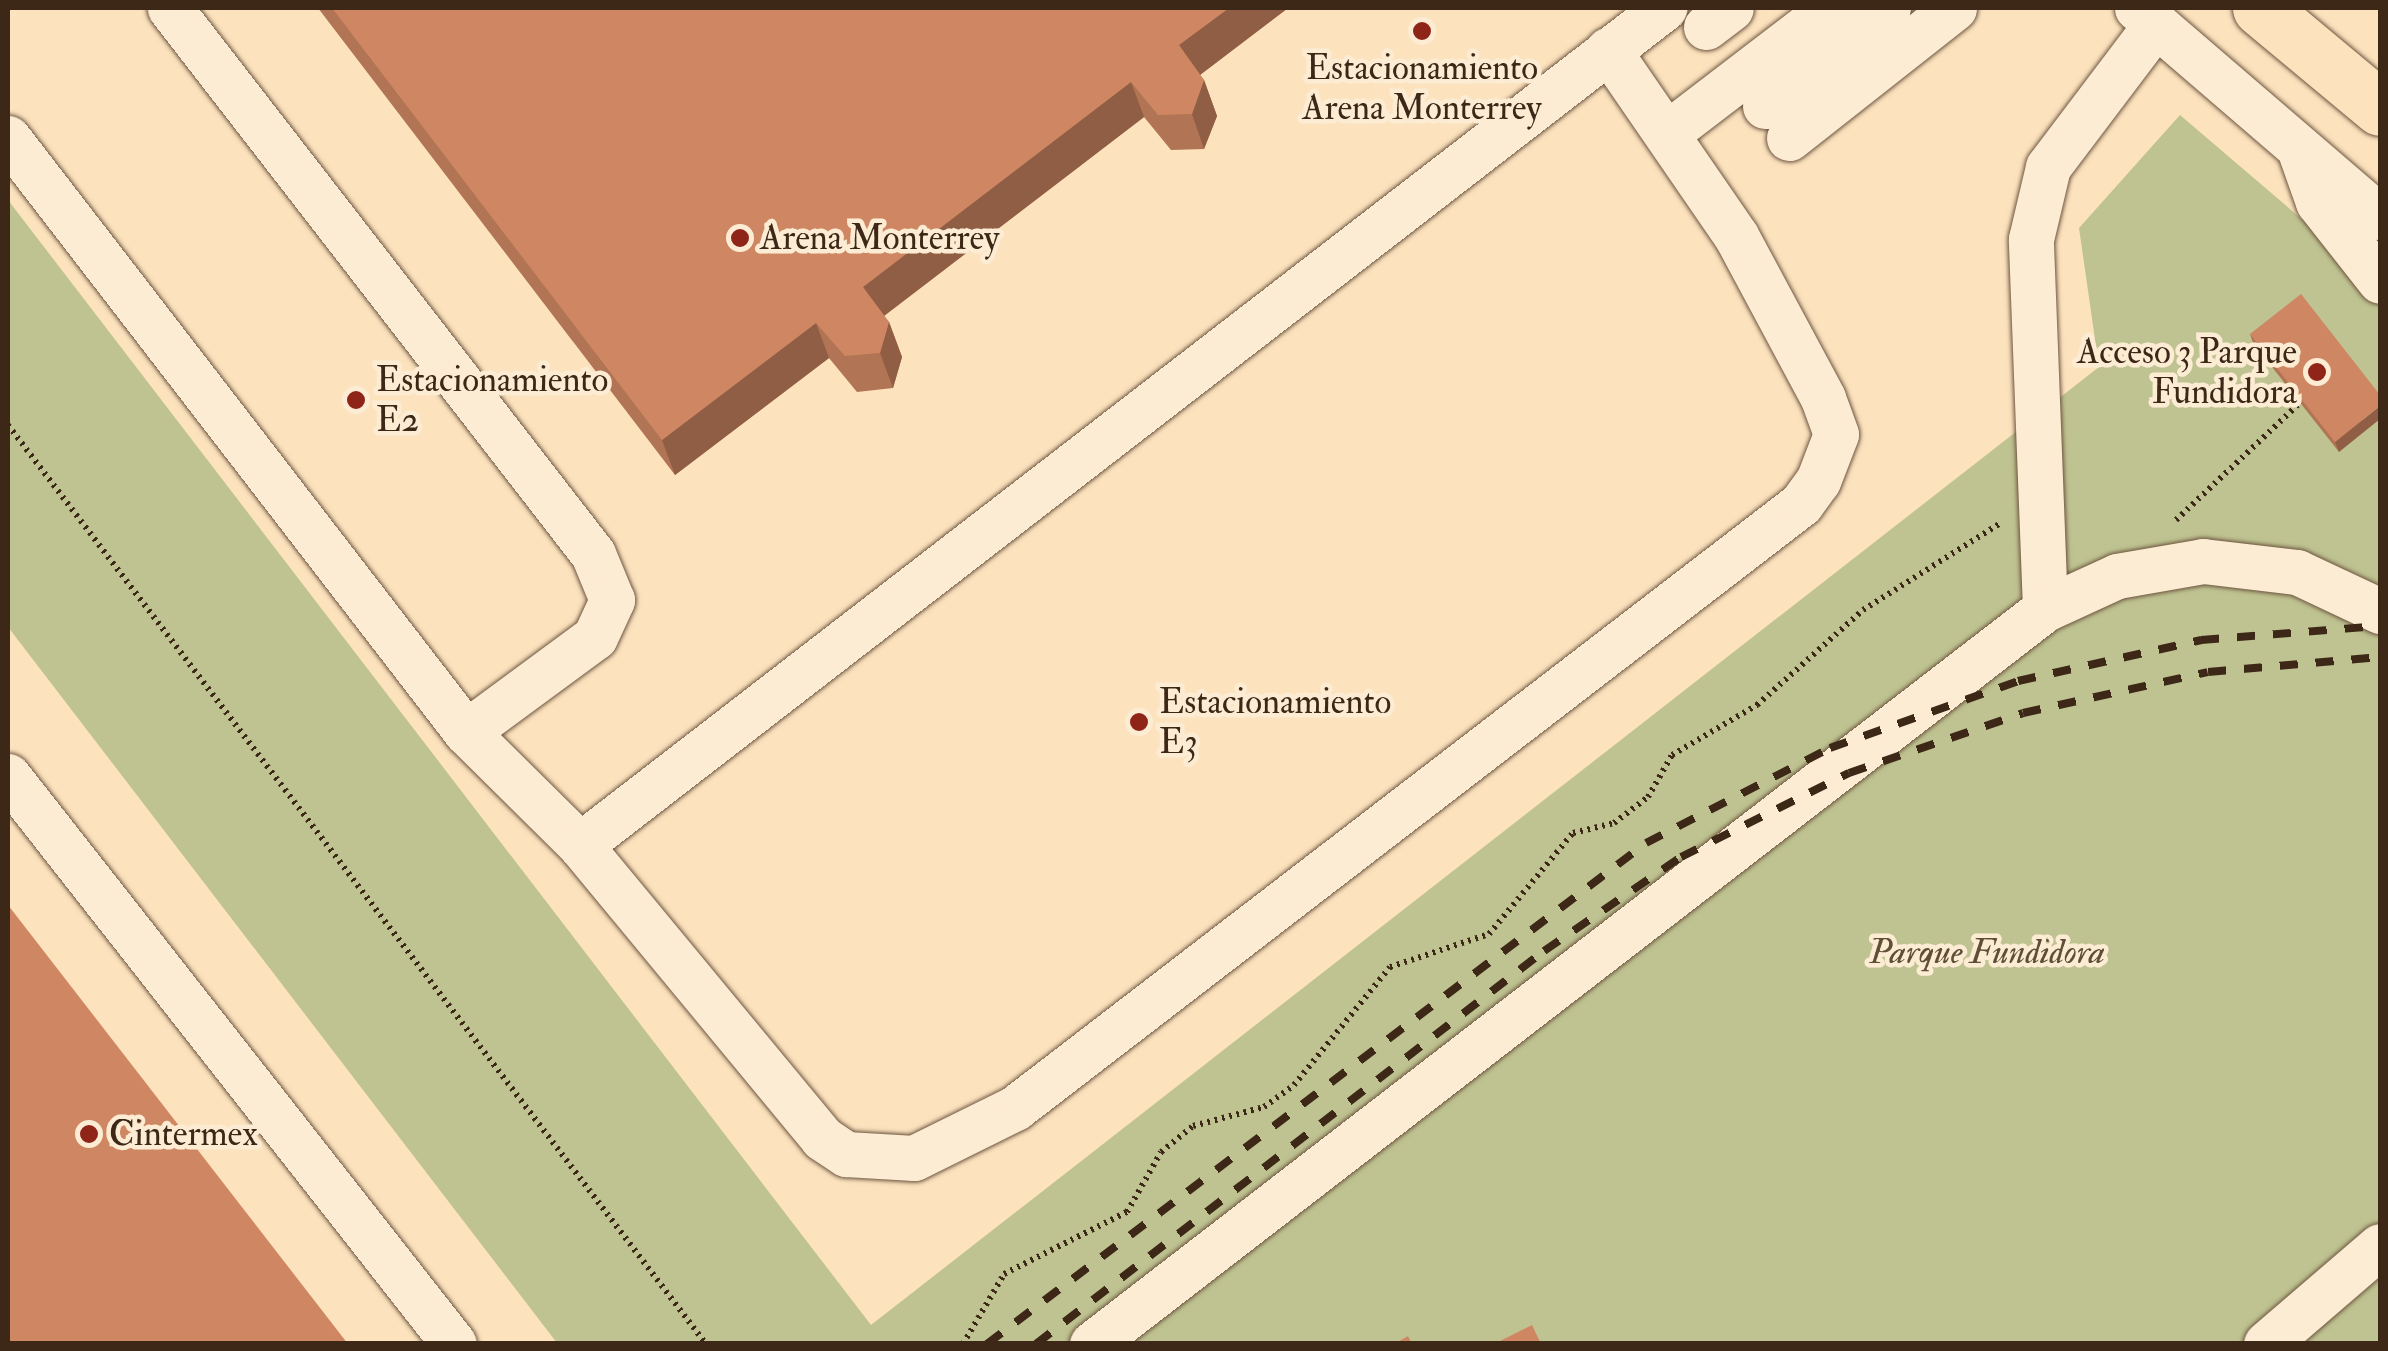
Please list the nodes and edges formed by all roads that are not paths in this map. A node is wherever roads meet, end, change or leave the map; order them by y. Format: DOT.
graph roads {
  1 [pos="170,8"];
  2 [pos="1664,8"];
  3 [pos="1831,8"];
  4 [pos="1888,8"];
  5 [pos="1954,8"];
  6 [pos="2260,8"];
  7 [pos="2146,16"];
  8 [pos="1608,50"];
  9 [pos="2380,108"];
  10 [pos="1670,131"];
  11 [pos="8,138"];
  12 [pos="2299,147"];
  13 [pos="2380,217"];
  14 [pos="2380,281"];
  15 [pos="2046,609"];
  16 [pos="2380,611"];
  17 [pos="466,732"];
  18 [pos="8,776"];
  19 [pos="582,866"];
  20 [pos="2380,1246"];
  21 [pos="454,1344"];
  22 [pos="1092,1344"];
  23 [pos="2266,1344"];
  1 -- 17 [label="street"];
  2 -- 8 [label="street"];
  3 -- 10 [label="street"];
  4 -- 5 [label="street"];
  6 -- 9 [label="main road"];
  7 -- 12 [label="street"];
  7 -- 15 [label="street"];
  8 -- 10 [label="street"];
  8 -- 19 [label="street"];
  10 -- 19 [label="street"];
  11 -- 17 [label="street"];
  12 -- 13 [label="street"];
  12 -- 14 [label="street"];
  15 -- 16 [label="street"];
  15 -- 22 [label="street"];
  17 -- 19 [label="street"];
  18 -- 21 [label="street"];
  20 -- 23 [label="street"];
}
